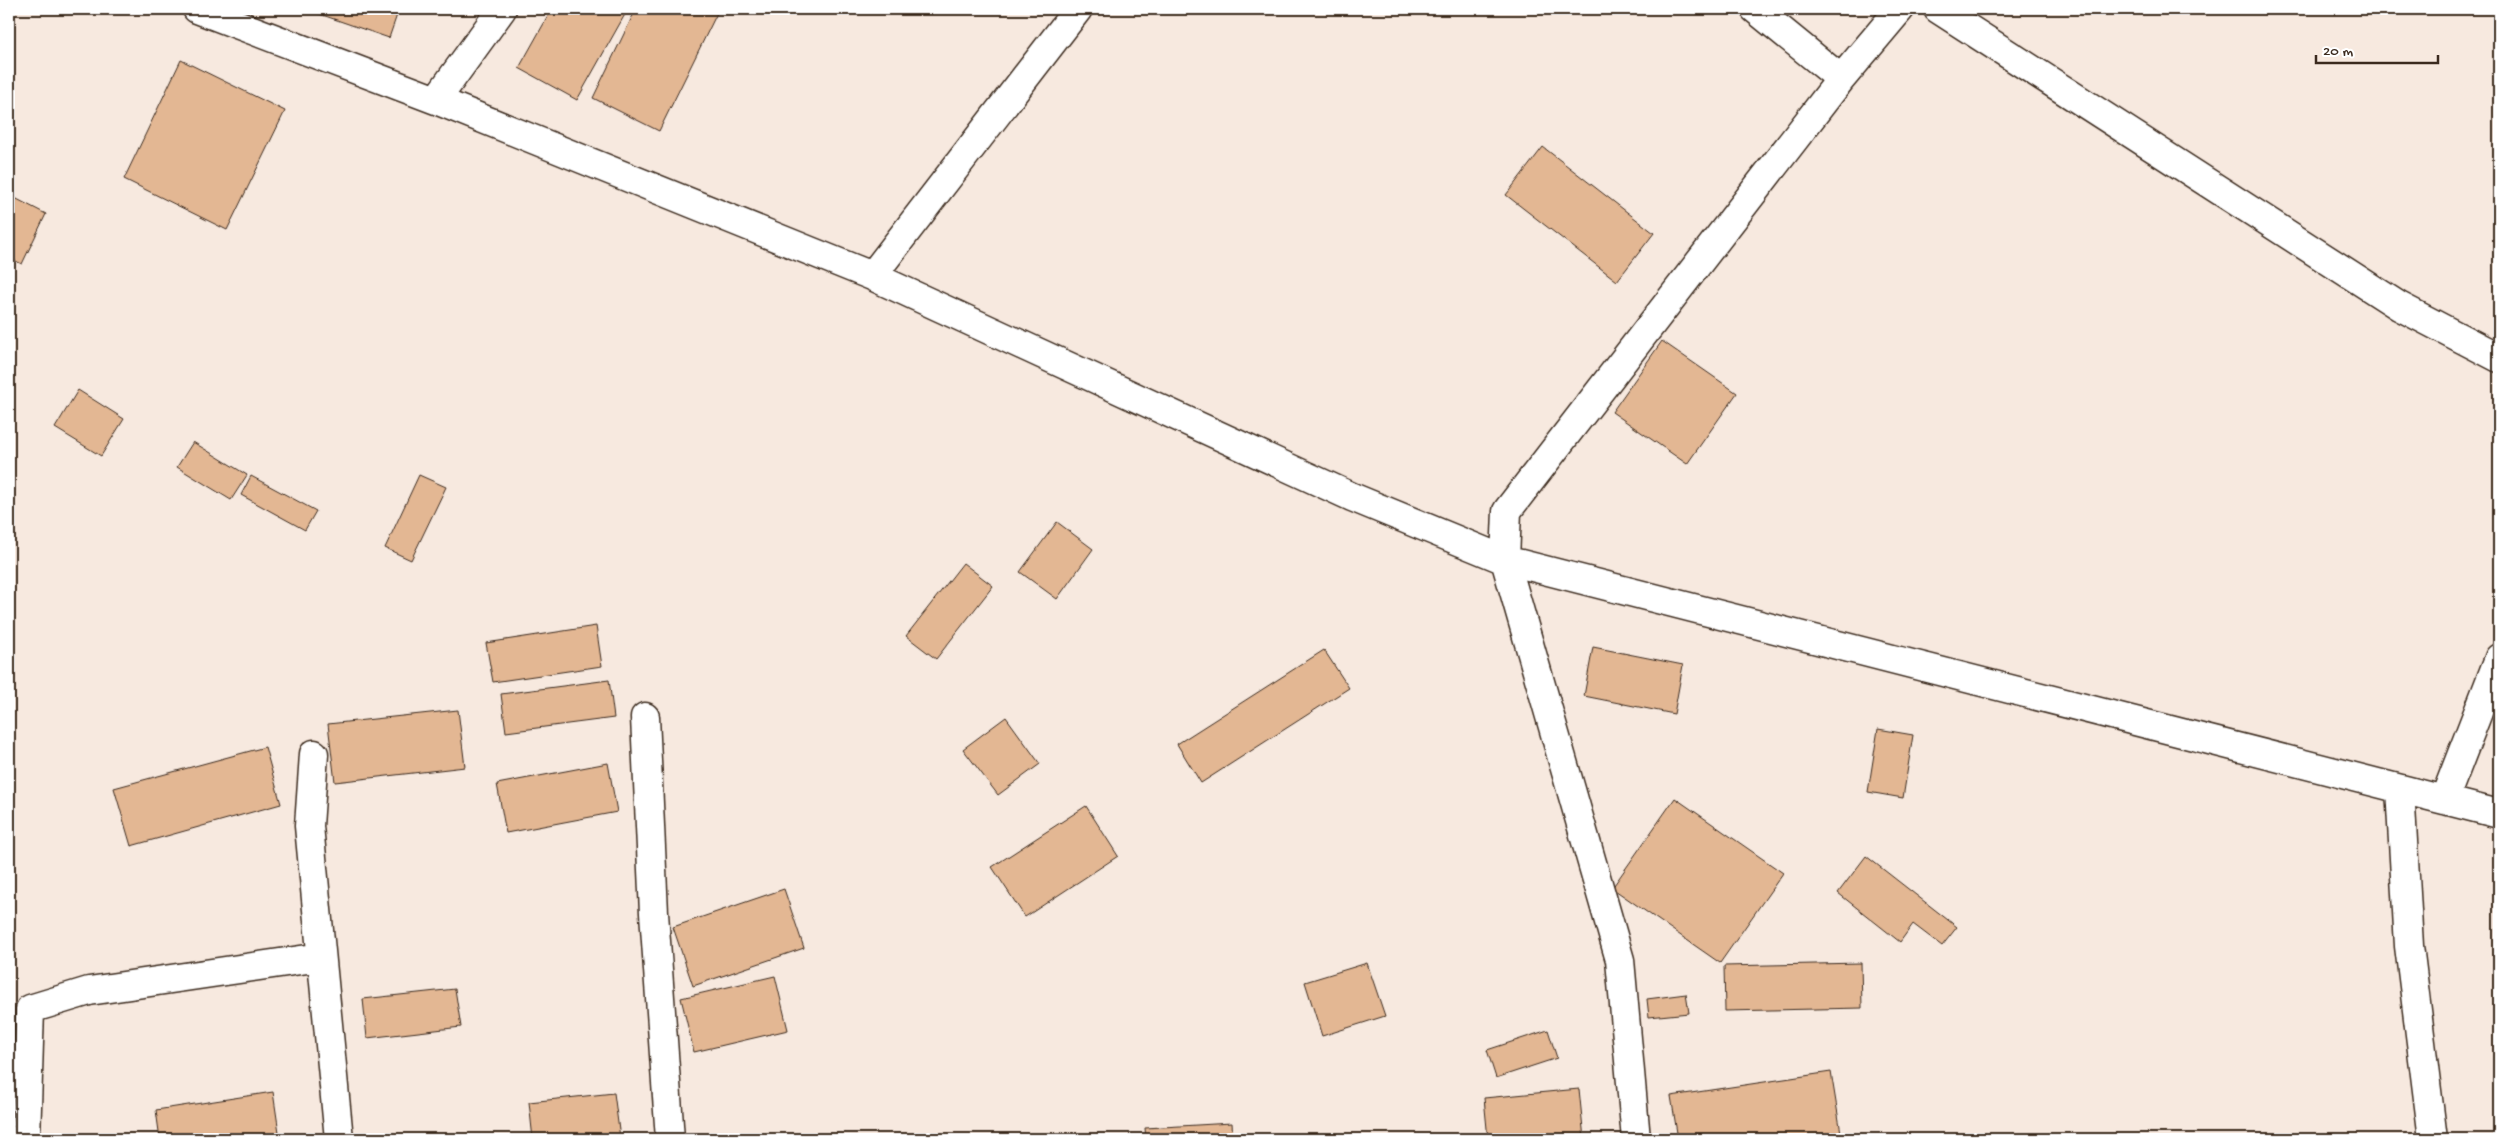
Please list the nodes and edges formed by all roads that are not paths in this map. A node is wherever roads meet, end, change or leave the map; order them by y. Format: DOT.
graph roads {
  1 [pos="197,9"];
  2 [pos="502,9"];
  3 [pos="1078,9"];
  4 [pos="1755,9"];
  5 [pos="1900,9"];
  6 [pos="1938,9"];
  7 [pos="1841,79"];
  8 [pos="436,100"];
  9 [pos="872,276"];
  10 [pos="2499,358"];
  11 [pos="1505,560"];
  12 [pos="2499,658"];
  13 [pos="645,717"];
  14 [pos="314,754"];
  15 [pos="2400,789"];
  16 [pos="2444,800"];
  17 [pos="2499,814"];
  18 [pos="321,957"];
  19 [pos="26,1139"];
  20 [pos="339,1139"];
  21 [pos="670,1139"];
  22 [pos="1636,1139"];
  23 [pos="2433,1139"];
  1 -- 8 [label="street"];
  2 -- 8 [label="street"];
  3 -- 9 [label="street"];
  4 -- 7 [label="street"];
  5 -- 7 [label="street"];
  6 -- 10 [label="street"];
  7 -- 11 [label="street"];
  8 -- 9 [label="street"];
  9 -- 11 [label="street"];
  11 -- 15 [label="street"];
  11 -- 22 [label="street"];
  12 -- 16 [label="street"];
  13 -- 21 [label="street"];
  14 -- 18 [label="street"];
  15 -- 16 [label="street"];
  15 -- 23 [label="street"];
  16 -- 17 [label="street"];
  18 -- 19 [label="street"];
  18 -- 20 [label="street"];
}
